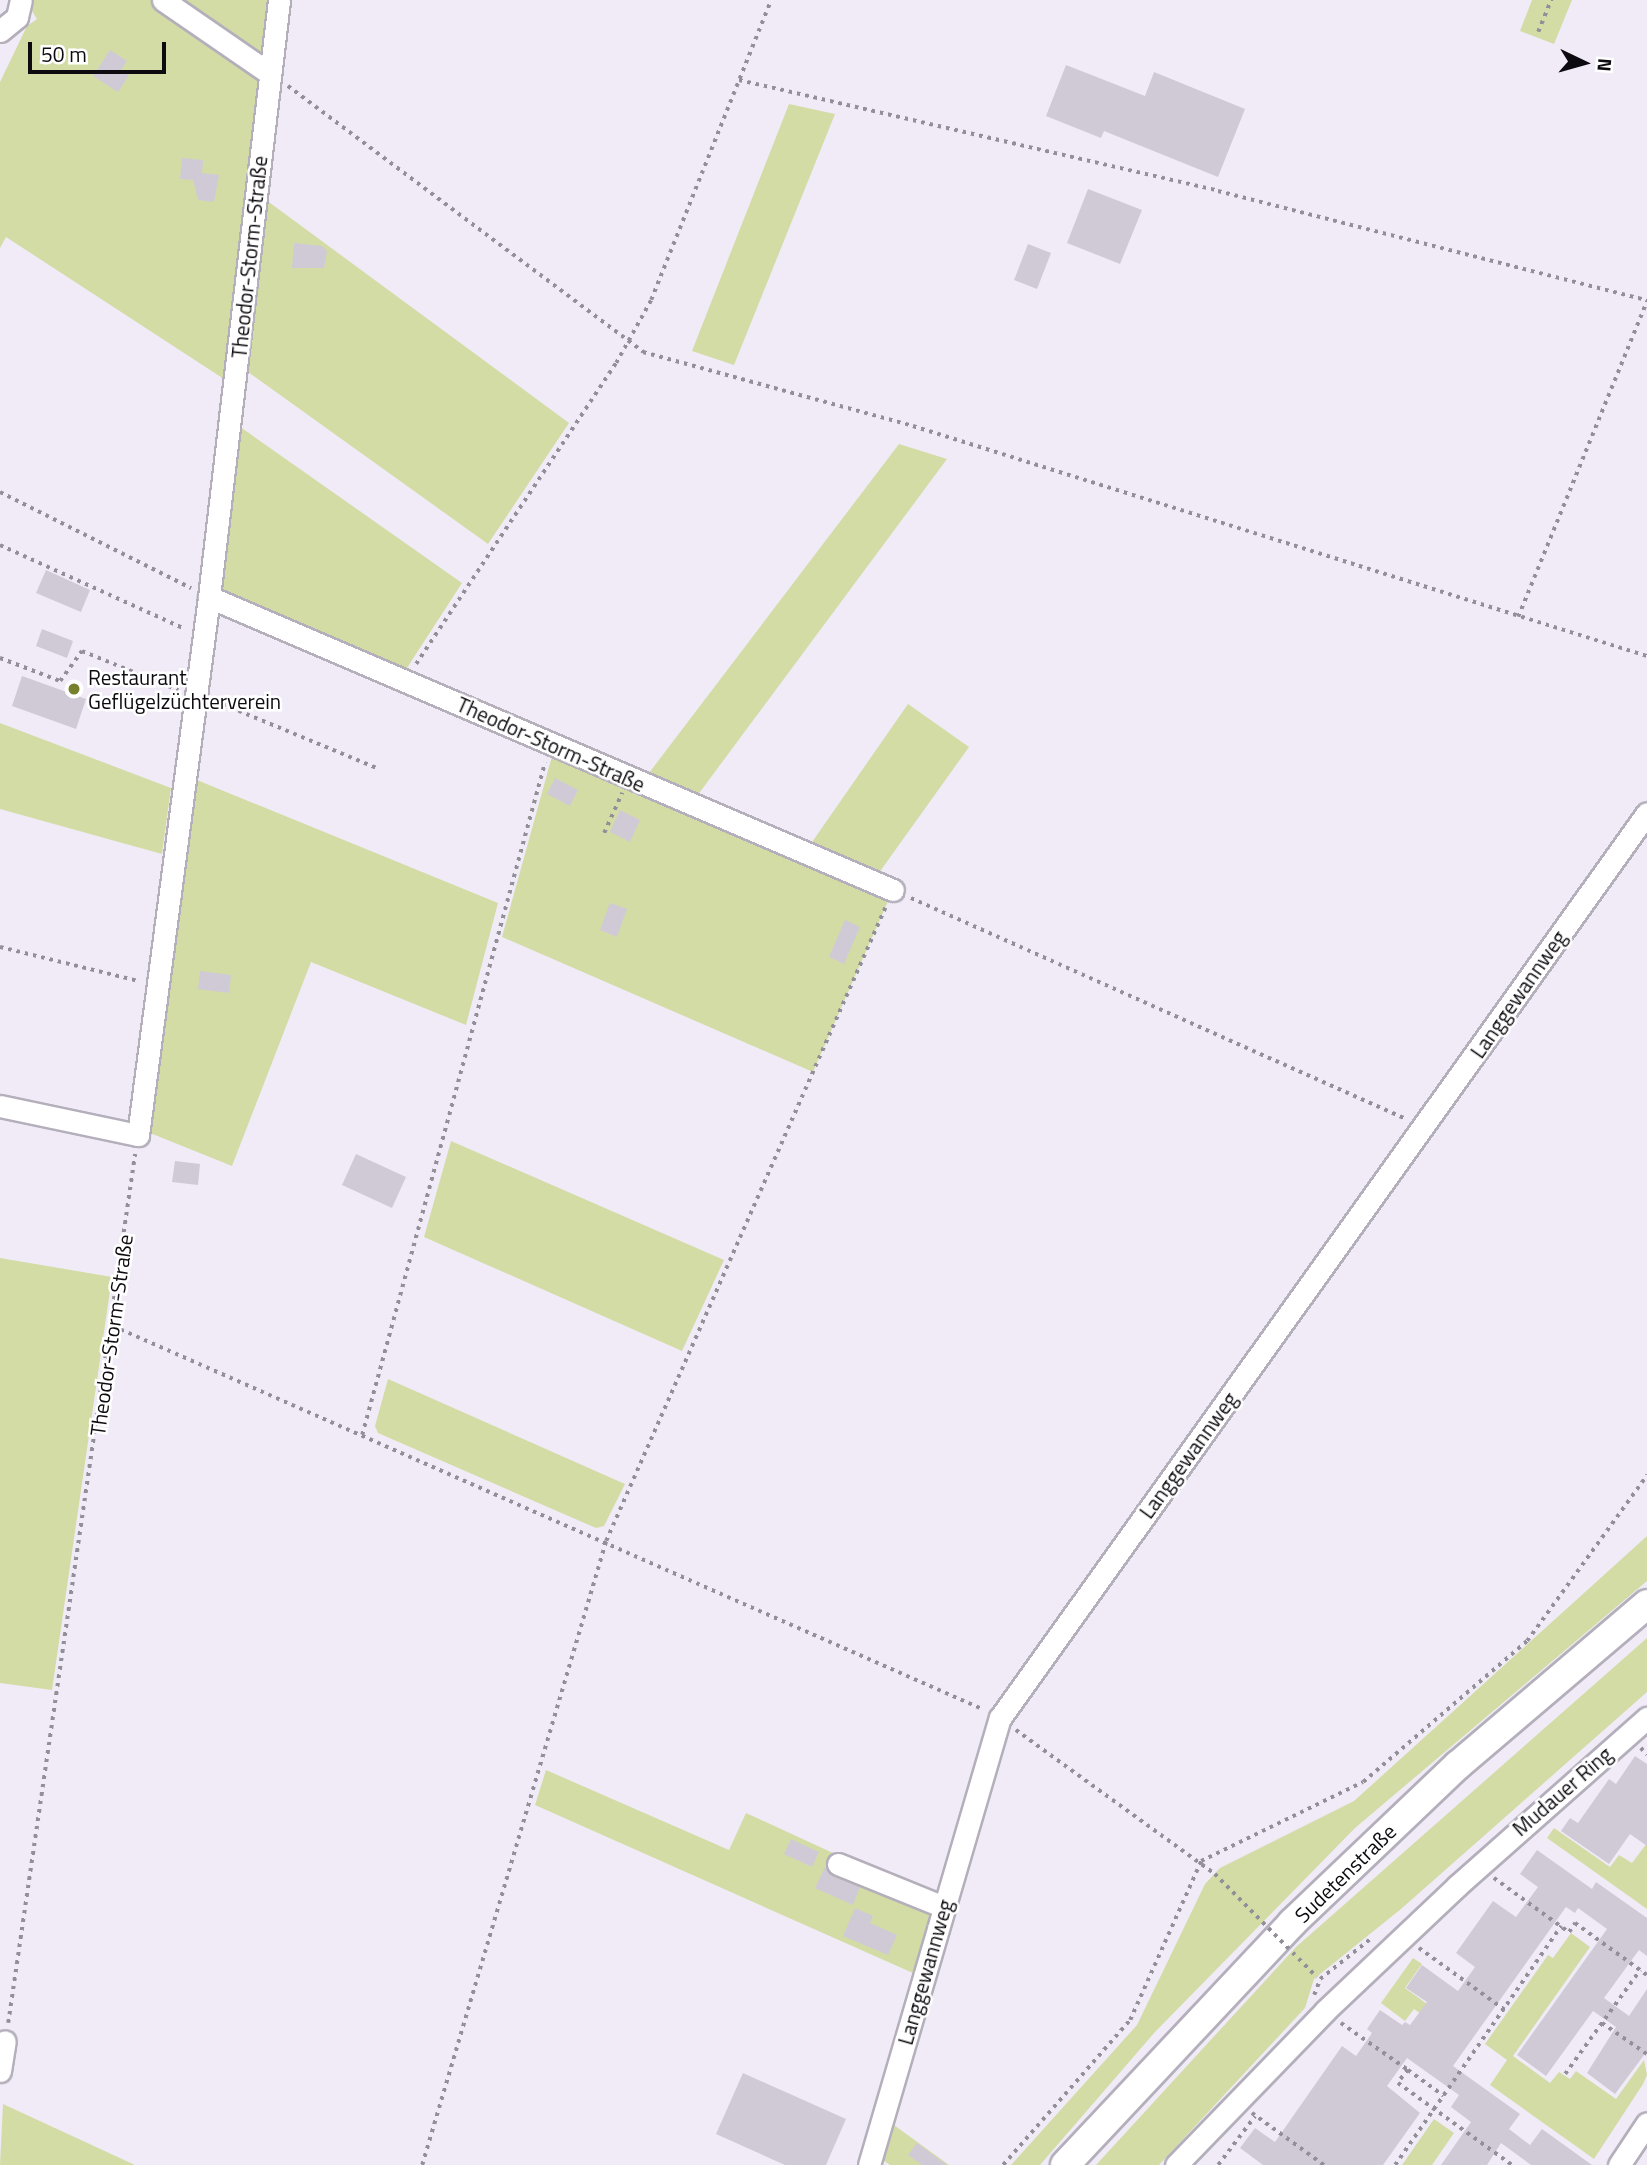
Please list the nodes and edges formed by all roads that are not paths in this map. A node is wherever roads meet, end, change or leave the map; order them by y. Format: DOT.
graph roads {
  1 [pos="21,0"];
  2 [pos="163,0"];
  3 [pos="279,0"];
  4 [pos="0,31"];
  5 [pos="269,74"];
  6 [pos="209,597"];
  7 [pos="1647,813"];
  8 [pos="893,890"];
  9 [pos="0,1106"];
  10 [pos="1647,1604"];
  11 [pos="1647,1718"];
  12 [pos="838,1864"];
  13 [pos="944,1907"];
  14 [pos="5,2041"];
  15 [pos="0,2071"];
  16 [pos="1647,2123"];
  17 [pos="1622,2164"];
  18 [pos="869,2165"];
  19 [pos="1065,2165"];
  20 [pos="1176,2165"];
  1 -- 4 [label="street"];
  2 -- 5 [label="street"];
  3 -- 5 [label="street, Theodor-Storm-Straße"];
  5 -- 6 [label="street, Theodor-Storm-Straße"];
  6 -- 8 [label="street, Theodor-Storm-Straße"];
  6 -- 9 [label="street, Theodor-Storm-Straße"];
  7 -- 13 [label="street, Langgewannweg"];
  10 -- 19 [label="main road, Sudetenstraße"];
  11 -- 20 [label="street, Mudauer Ring"];
  12 -- 13 [label="street"];
  13 -- 18 [label="street, Langgewannweg"];
  14 -- 15 [label="street"];
  16 -- 17 [label="street"];
}
